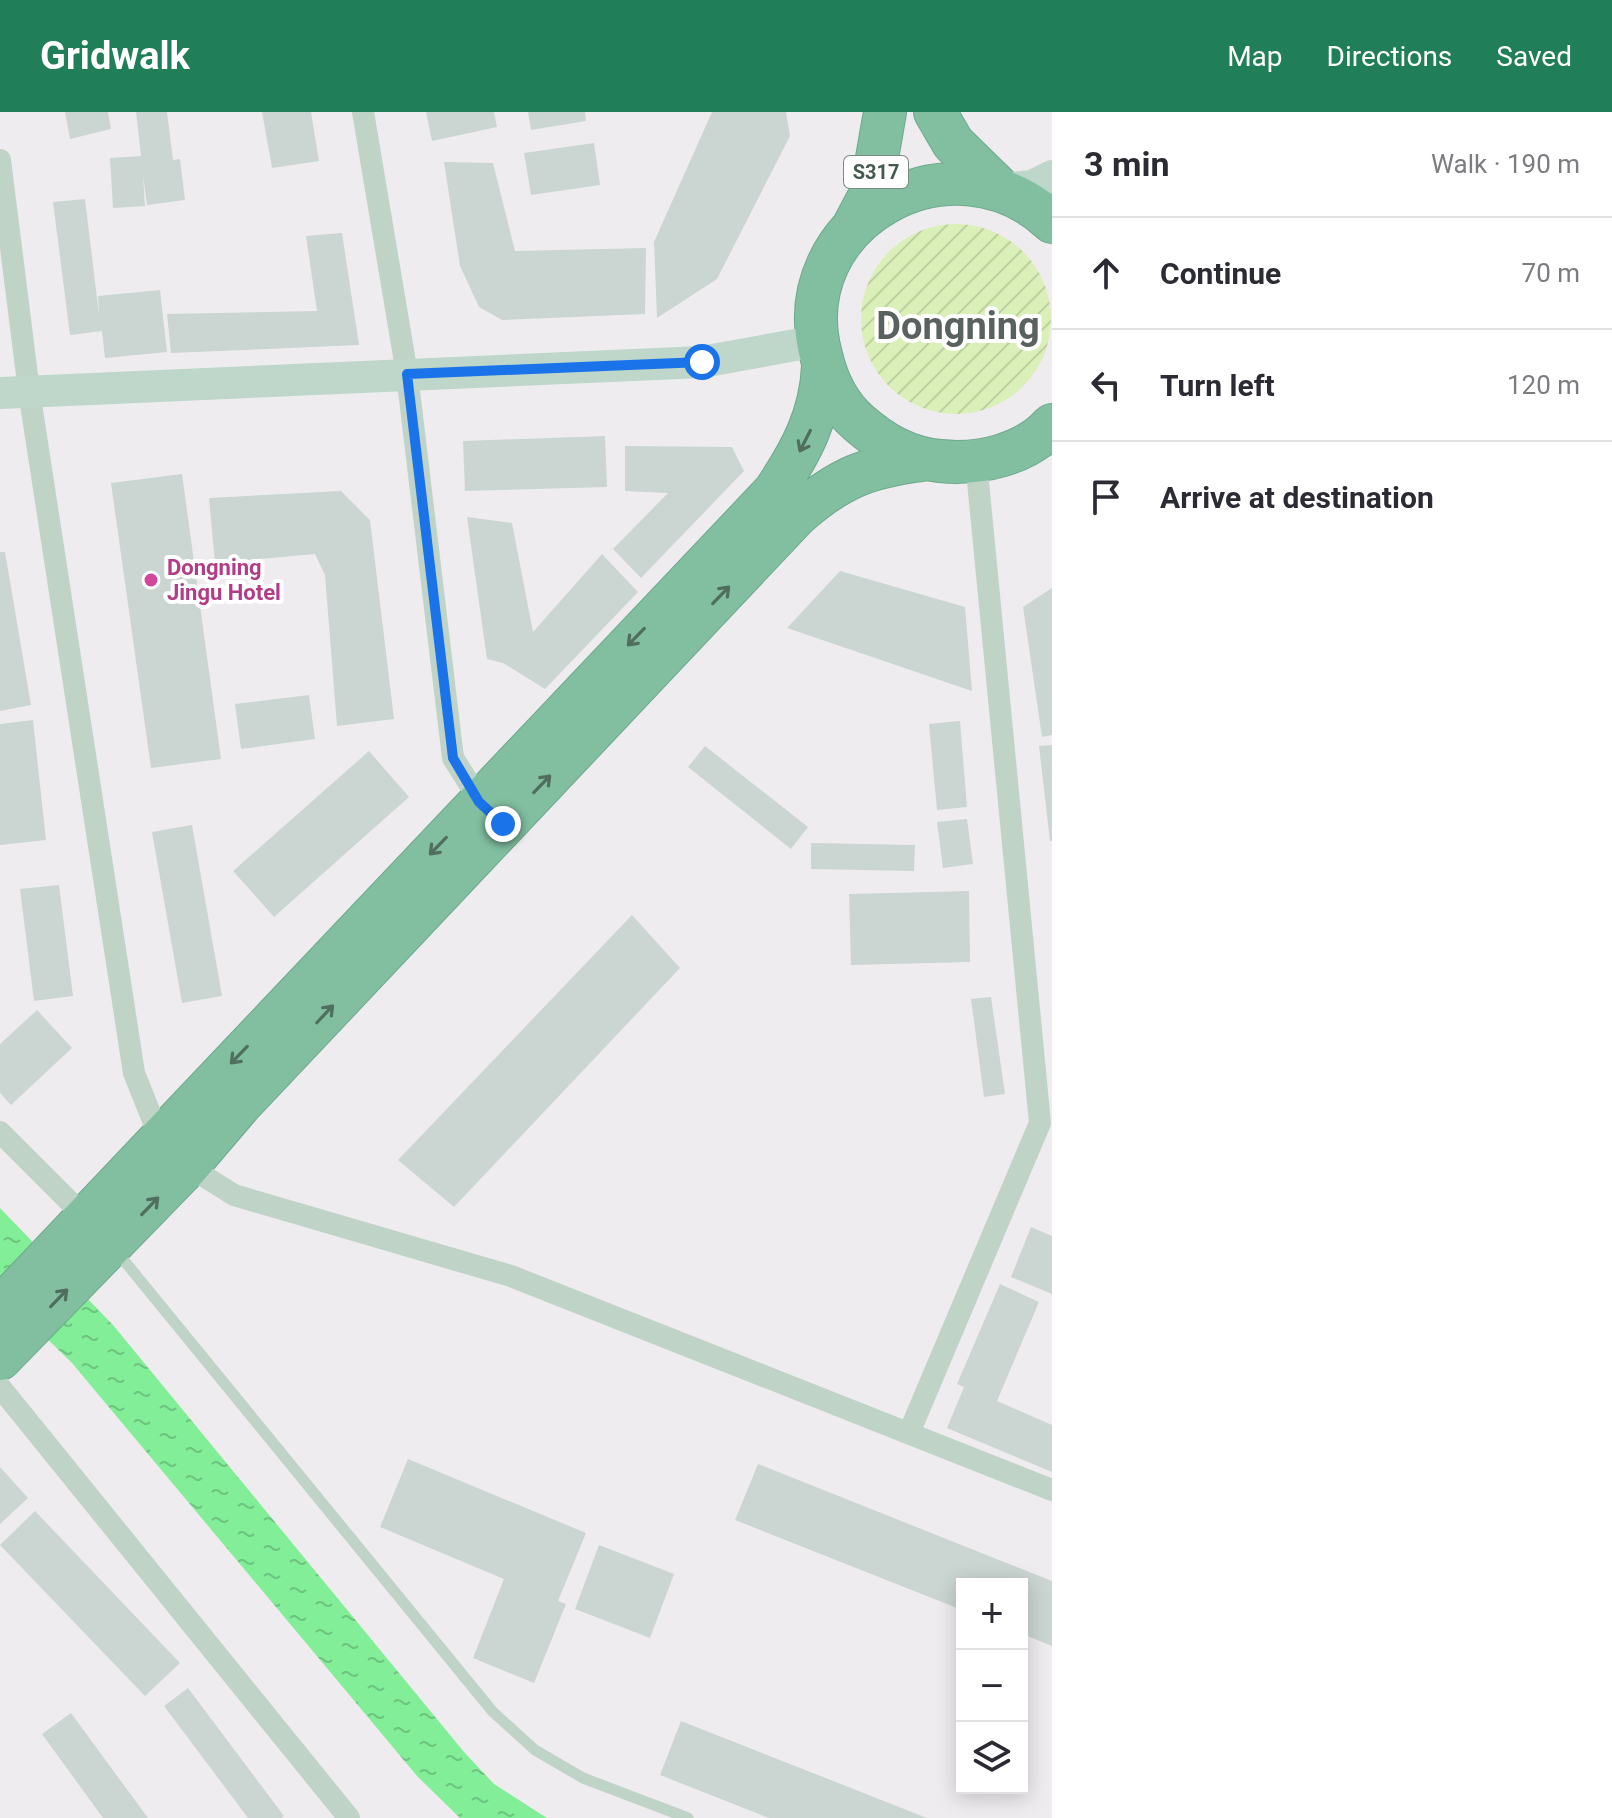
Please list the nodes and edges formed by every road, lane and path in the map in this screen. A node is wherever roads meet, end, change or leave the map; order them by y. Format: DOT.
graph roads {
  1 [pos="363,112"];
  2 [pos="885,112"];
  3 [pos="935,112"];
  4 [pos="0,160"];
  5 [pos="1052,176"];
  6 [pos="1000,189"];
  7 [pos="1052,222"];
  8 [pos="852,228"];
  9 [pos="820,353"];
  10 [pos="407,374"];
  11 [pos="15,392"];
  12 [pos="1050,429"];
  13 [pos="922,460"];
  14 [pos="976,461"];
  15 [pos="491,813"];
  16 [pos="0,1132"];
  17 [pos="174,1152"];
  18 [pos="91,1240"];
  19 [pos="8,1334"];
  20 [pos="0,1387"];
  21 [pos="909,1433"];
  22 [pos="1052,1490"];
  23 [pos="349,1818"];
  24 [pos="688,1818"];
  1 -- 10 [label="street"];
  2 -- 8 [label="highway, S317"];
  3 -- 6 [label="highway"];
  4 -- 11 [label="street"];
  5 -- 6 [label="street"];
  6 -- 7 [label="highway"];
  6 -- 8 [label="highway"];
  8 -- 9 [label="highway"];
  9 -- 10 [label="street"];
  9 -- 13 [label="highway"];
  9 -- 15 [label="highway, one-way"];
  10 -- 11 [label="street"];
  10 -- 15 [label="street"];
  11 -- 17 [label="street"];
  12 -- 14 [label="highway"];
  13 -- 14 [label="highway"];
  15 -- 13 [label="highway, one-way"];
  14 -- 21 [label="street"];
  15 -- 17 [label="highway"];
  16 -- 18 [label="street"];
  17 -- 18 [label="highway"];
  17 -- 21 [label="street"];
  18 -- 19 [label="highway"];
  18 -- 24 [label="lane"];
  20 -- 23 [label="street"];
  21 -- 22 [label="street"];
}
